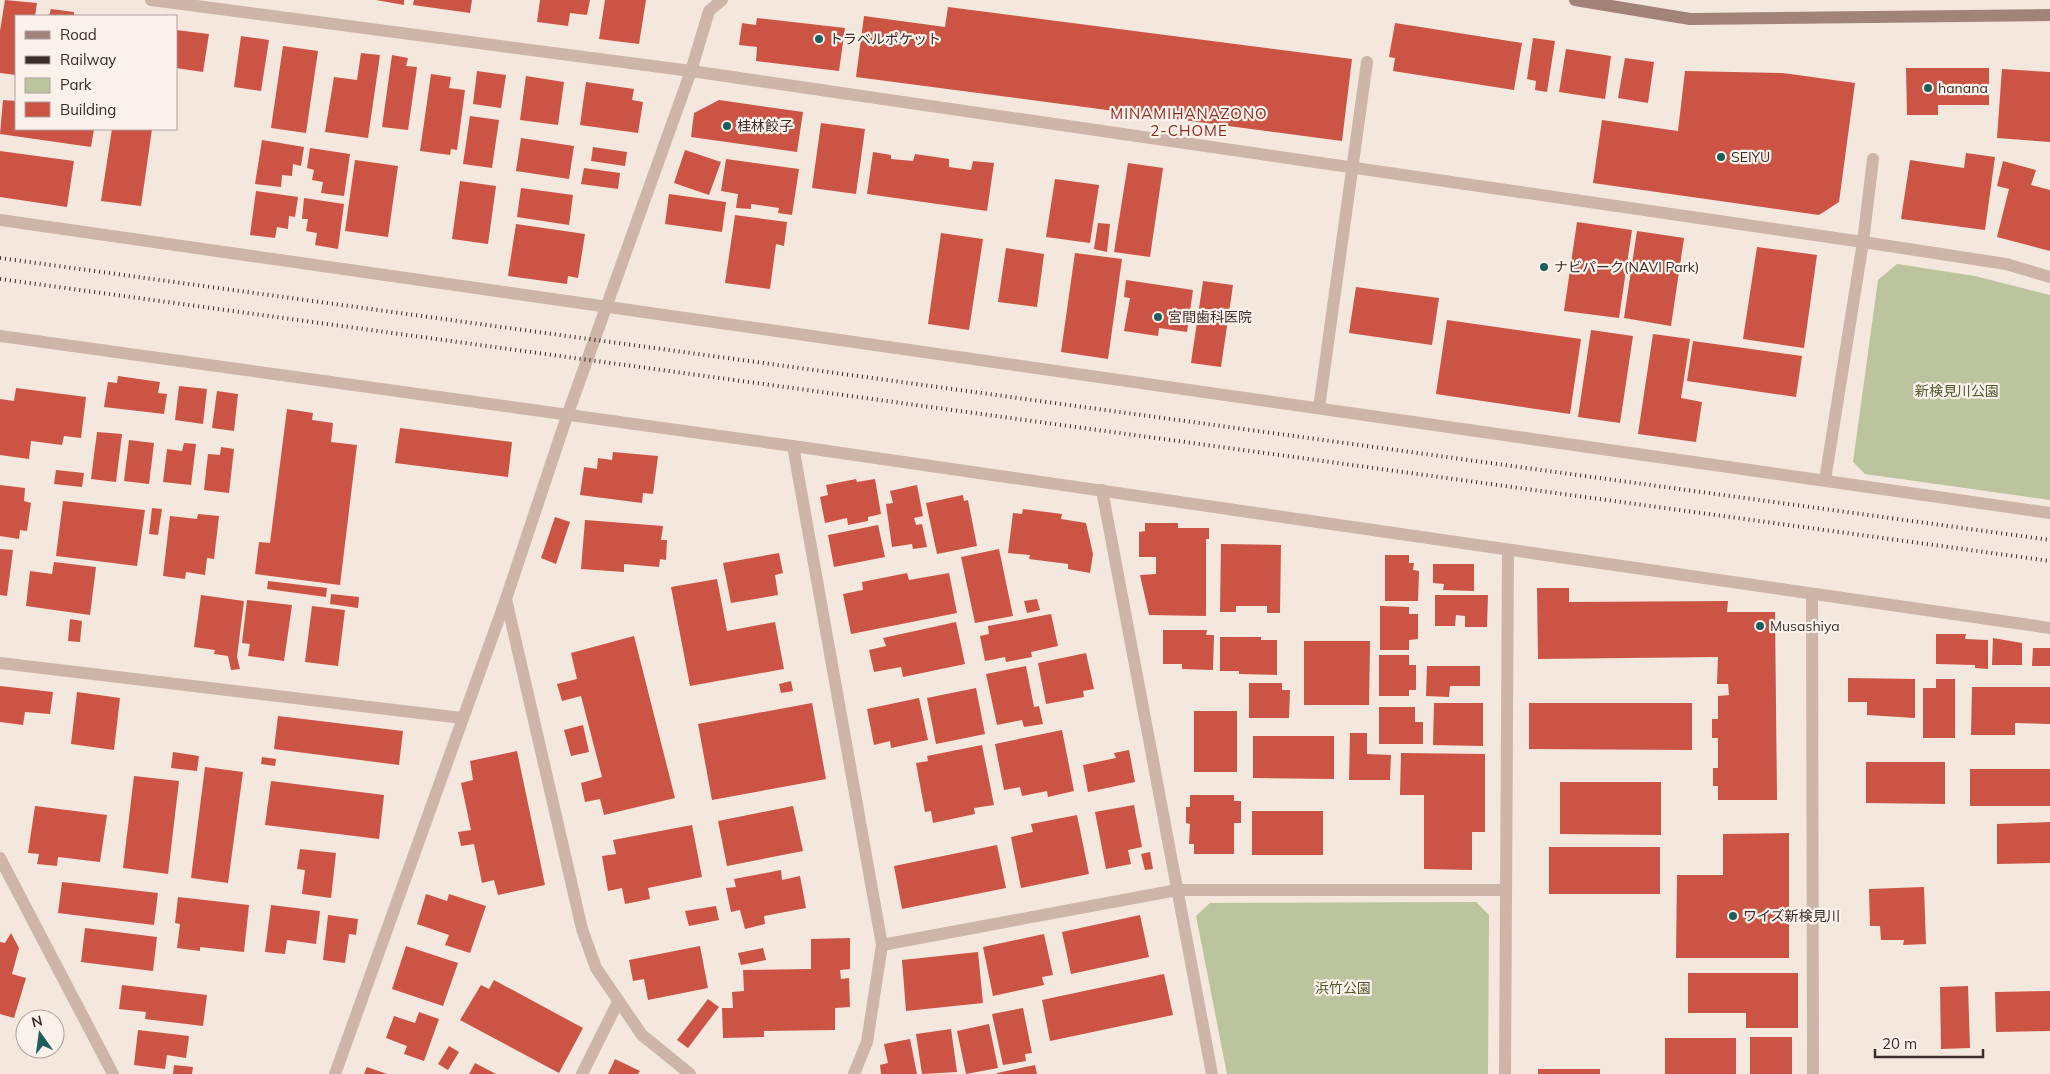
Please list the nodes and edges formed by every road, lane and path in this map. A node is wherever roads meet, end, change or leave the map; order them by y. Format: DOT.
graph roads {
  1 [pos="151,0"];
  2 [pos="722,0"];
  3 [pos="1575,0"];
  4 [pos="2050,15"];
  5 [pos="1367,62"];
  6 [pos="691,71"];
  7 [pos="1873,159"];
  8 [pos="1352,168"];
  9 [pos="0,220"];
  10 [pos="1863,242"];
  11 [pos="2050,277"];
  12 [pos="607,306"];
  13 [pos="0,336"];
  14 [pos="1319,408"];
  15 [pos="568,416"];
  16 [pos="793,446"];
  17 [pos="1825,480"];
  18 [pos="1102,490"];
  19 [pos="2050,514"];
  20 [pos="1508,550"];
  21 [pos="1812,594"];
  22 [pos="506,599"];
  23 [pos="2050,628"];
  24 [pos="0,663"];
  25 [pos="462,718"];
  26 [pos="0,858"];
  27 [pos="1177,890"];
  28 [pos="1506,890"];
  29 [pos="882,944"];
  30 [pos="618,1002"];
  31 [pos="113,1074"];
  32 [pos="335,1074"];
  33 [pos="582,1074"];
  34 [pos="690,1074"];
  35 [pos="854,1074"];
  36 [pos="1212,1074"];
  37 [pos="1505,1074"];
  38 [pos="1812,1074"];
  1 -- 6 [label="street"];
  2 -- 6 [label="street"];
  3 -- 4 [label="street"];
  5 -- 8 [label="street"];
  6 -- 8 [label="street"];
  6 -- 12 [label="street"];
  7 -- 10 [label="street"];
  8 -- 10 [label="street"];
  8 -- 14 [label="street"];
  9 -- 12 [label="street"];
  10 -- 11 [label="street"];
  10 -- 17 [label="street"];
  12 -- 14 [label="street"];
  12 -- 15 [label="street"];
  13 -- 15 [label="street"];
  14 -- 17 [label="street"];
  15 -- 16 [label="street"];
  15 -- 22 [label="street"];
  16 -- 18 [label="street"];
  16 -- 29 [label="street"];
  17 -- 19 [label="street"];
  18 -- 20 [label="street"];
  18 -- 27 [label="street"];
  20 -- 21 [label="street"];
  20 -- 28 [label="street"];
  21 -- 23 [label="street"];
  21 -- 38 [label="street"];
  22 -- 25 [label="street"];
  22 -- 30 [label="street"];
  24 -- 25 [label="street"];
  25 -- 32 [label="street"];
  26 -- 31 [label="street"];
  27 -- 28 [label="street"];
  27 -- 29 [label="street"];
  27 -- 36 [label="street"];
  28 -- 37 [label="street"];
  29 -- 35 [label="street"];
  30 -- 33 [label="street"];
  30 -- 34 [label="street"];
}
